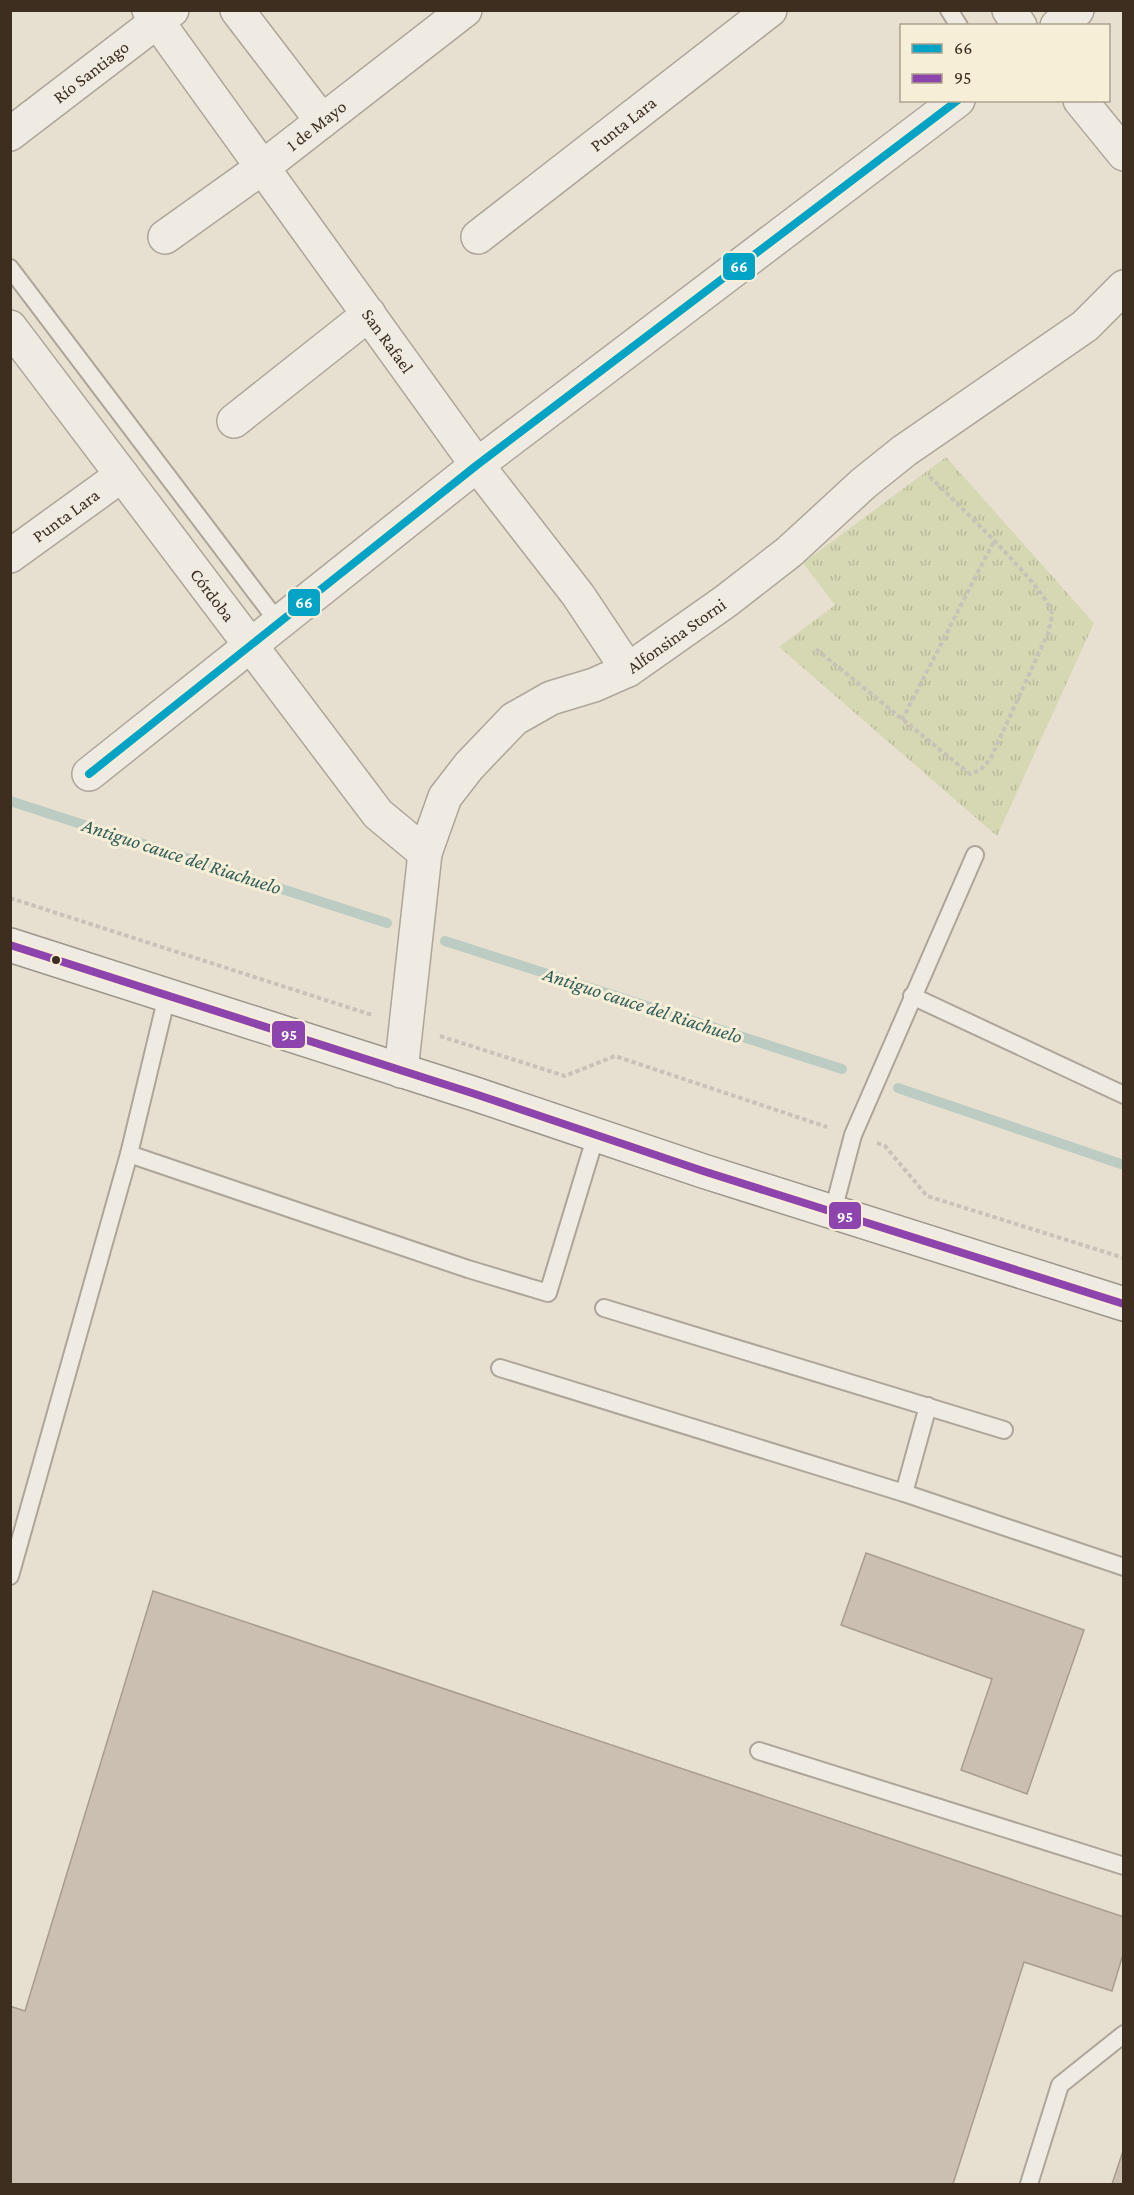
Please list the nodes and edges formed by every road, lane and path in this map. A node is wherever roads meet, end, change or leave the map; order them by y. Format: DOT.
graph roads {
  1 [pos="237,10"];
  2 [pos="465,10"];
  3 [pos="770,10"];
  4 [pos="948,10"];
  5 [pos="1009,10"];
  6 [pos="1077,10"];
  7 [pos="159,14"];
  8 [pos="958,24"];
  9 [pos="1019,24"];
  10 [pos="1060,24"];
  11 [pos="955,102"];
  12 [pos="1082,102"];
  13 [pos="322,121"];
  14 [pos="10,134"];
  15 [pos="1124,153"];
  16 [pos="263,167"];
  17 [pos="165,237"];
  18 [pos="478,237"];
  19 [pos="10,268"];
  20 [pos="1124,287"];
  21 [pos="369,314"];
  22 [pos="10,327"];
  23 [pos="234,421"];
  24 [pos="904,452"];
  25 [pos="477,465"];
  26 [pos="122,475"];
  27 [pos="994,541"];
  28 [pos="10,556"];
  29 [pos="278,622"];
  30 [pos="250,644"];
  31 [pos="816,649"];
  32 [pos="628,670"];
  33 [pos="902,720"];
  34 [pos="89,774"];
  35 [pos="424,853"];
  36 [pos="975,855"];
  37 [pos="10,898"];
  38 [pos="10,945"];
  39 [pos="167,996"];
  40 [pos="912,996"];
  41 [pos="406,1026"];
  42 [pos="401,1071"];
  43 [pos="1124,1095"];
  44 [pos="596,1135"];
  45 [pos="853,1135"];
  46 [pos="129,1154"];
  47 [pos="833,1211"];
  48 [pos="1124,1258"];
  49 [pos="1124,1304"];
  50 [pos="604,1308"];
  51 [pos="500,1368"];
  52 [pos="928,1406"];
  53 [pos="1004,1430"];
  54 [pos="904,1493"];
  55 [pos="1124,1567"];
  56 [pos="10,1576"];
  57 [pos="759,1751"];
  58 [pos="1124,1866"];
  59 [pos="1124,2034"];
  60 [pos="1029,2184"];
  1 -- 13 [label="street"];
  2 -- 13 [label="street, 1 de Mayo"];
  3 -- 18 [label="street, Punta Lara"];
  4 -- 8 [label="lane"];
  5 -- 9 [label="street"];
  6 -- 10 [label="street"];
  7 -- 14 [label="street, Río Santiago"];
  7 -- 16 [label="street, San Rafael"];
  11 -- 25 [label="street"];
  12 -- 15 [label="street"];
  13 -- 16 [label="street, 1 de Mayo"];
  16 -- 17 [label="street, 1 de Mayo"];
  16 -- 21 [label="street, San Rafael"];
  19 -- 29 [label="lane"];
  20 -- 24 [label="street, Alfonsina Storni"];
  21 -- 23 [label="street"];
  21 -- 25 [label="street, San Rafael"];
  22 -- 26 [label="street, Córdoba"];
  24 -- 27 [label="path"];
  24 -- 32 [label="street, Alfonsina Storni"];
  25 -- 29 [label="street"];
  25 -- 32 [label="street, San Rafael"];
  26 -- 28 [label="street, Punta Lara"];
  26 -- 30 [label="street, Córdoba"];
  27 -- 33 [label="path"];
  27 -- 33 [label="path"];
  29 -- 30 [label="street"];
  30 -- 34 [label="street"];
  30 -- 35 [label="street, Córdoba"];
  31 -- 33 [label="path"];
  32 -- 35 [label="street, Alfonsina Storni"];
  35 -- 41 [label="street, Alfonsina Storni"];
  36 -- 40 [label="lane"];
  37 -- 41 [label="path"];
  38 -- 39 [label="street"];
  39 -- 42 [label="street"];
  39 -- 46 [label="lane"];
  40 -- 43 [label="lane"];
  40 -- 45 [label="lane"];
  41 -- 42 [label="street, Alfonsina Storni"];
  41 -- 45 [label="path"];
  42 -- 44 [label="street"];
  44 -- 46 [label="lane"];
  44 -- 47 [label="street"];
  45 -- 47 [label="lane"];
  45 -- 48 [label="path"];
  46 -- 56 [label="lane"];
  47 -- 49 [label="street"];
  50 -- 52 [label="lane"];
  51 -- 54 [label="lane"];
  52 -- 53 [label="lane"];
  52 -- 54 [label="lane"];
  54 -- 55 [label="lane"];
  57 -- 58 [label="lane"];
  59 -- 60 [label="lane"];
}
